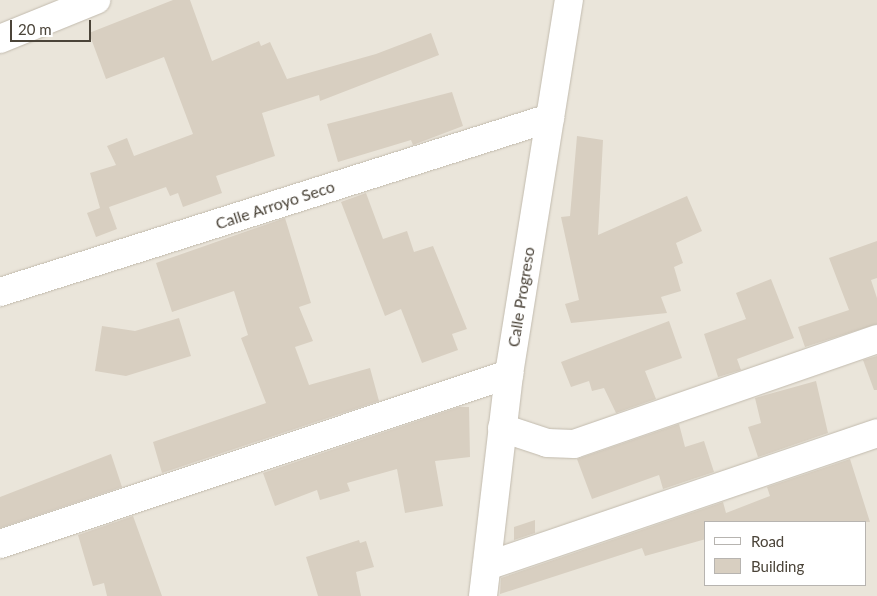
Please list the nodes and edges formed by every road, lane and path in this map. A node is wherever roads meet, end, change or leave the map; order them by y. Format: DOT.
graph roads {
  1 [pos="96,0"];
  2 [pos="569,0"];
  3 [pos="0,39"];
  4 [pos="550,118"];
  5 [pos="0,292"];
  6 [pos="877,338"];
  7 [pos="509,374"];
  8 [pos="502,428"];
  9 [pos="877,434"];
  10 [pos="0,544"];
  11 [pos="487,566"];
  12 [pos="483,596"];
  1 -- 3 [label="street"];
  2 -- 4 [label="street, Calle Progreso"];
  4 -- 5 [label="street, Calle Arroyo Seco"];
  4 -- 7 [label="street, Calle Progreso"];
  6 -- 8 [label="street"];
  7 -- 8 [label="street, Calle Progreso"];
  7 -- 10 [label="street"];
  8 -- 11 [label="street, Calle Progreso"];
  9 -- 11 [label="street"];
  11 -- 12 [label="street, Calle Progreso"];
}
